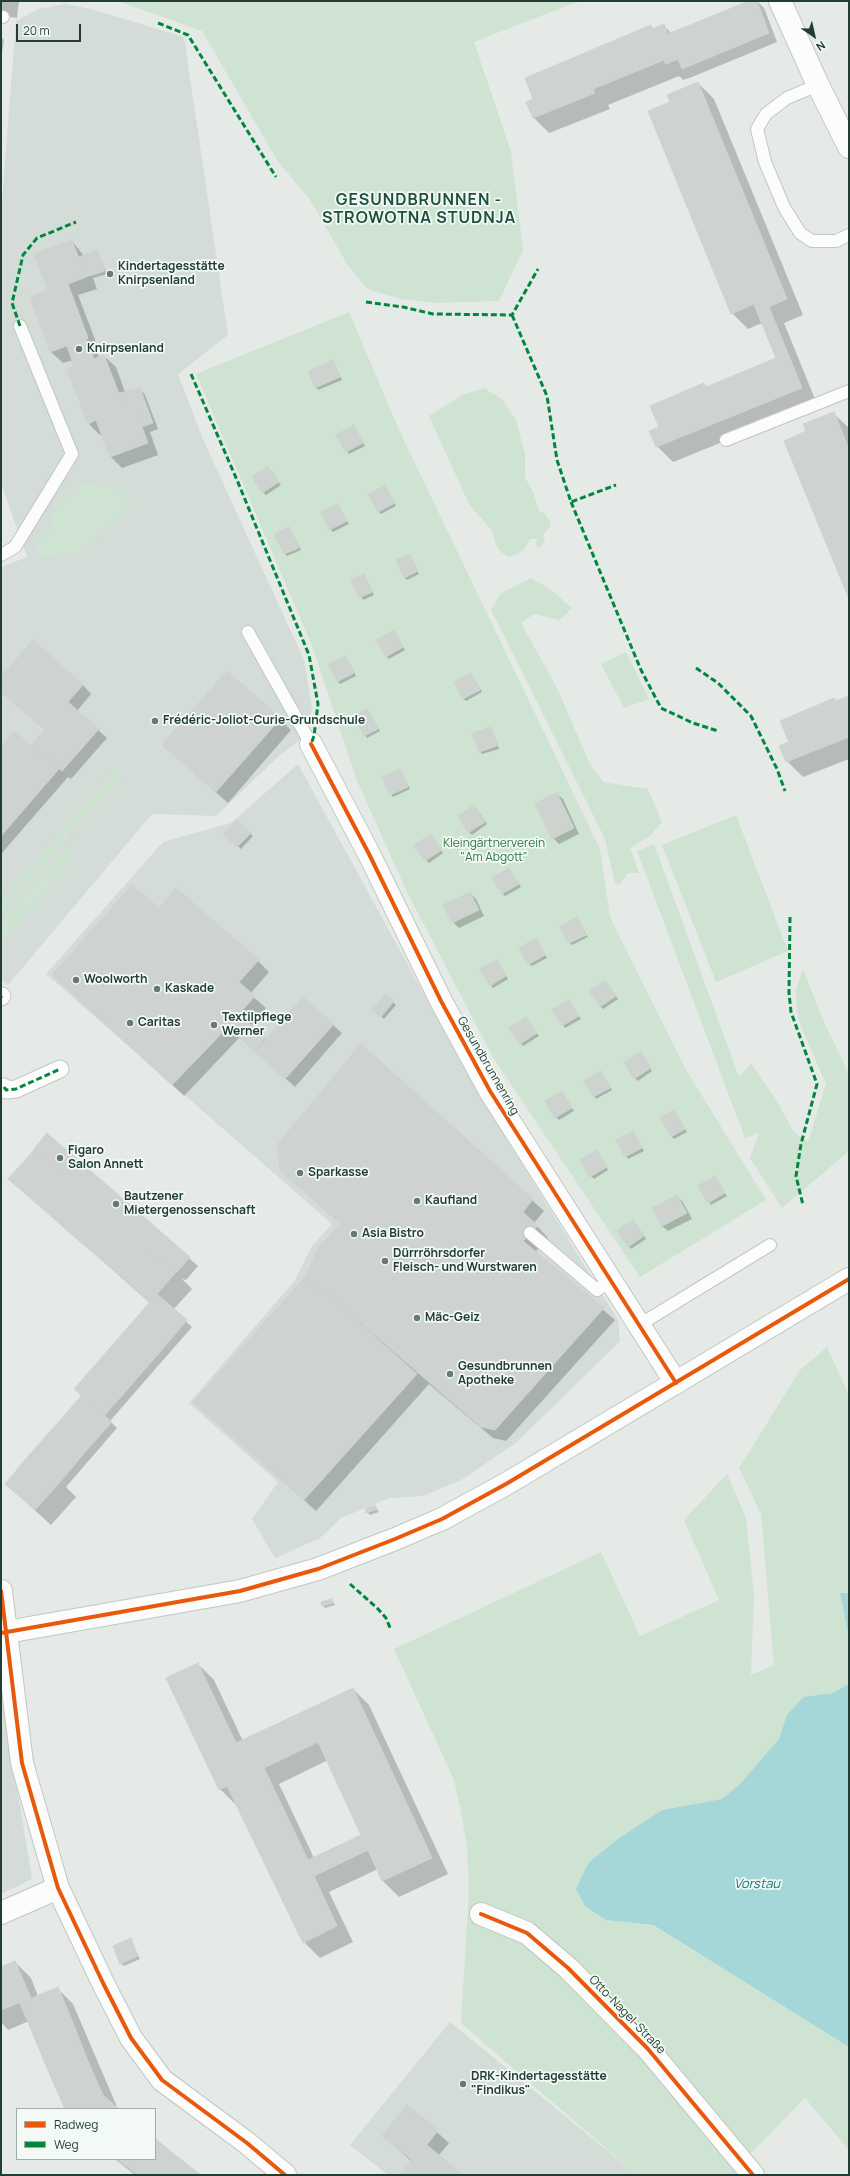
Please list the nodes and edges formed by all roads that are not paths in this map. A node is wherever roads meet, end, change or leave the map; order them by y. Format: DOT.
graph roads {
  1 [pos="780,1"];
  2 [pos="818,85"];
  3 [pos="849,147"];
  4 [pos="849,235"];
  5 [pos="20,326"];
  6 [pos="849,391"];
  7 [pos="726,440"];
  8 [pos="1,554"];
  9 [pos="248,632"];
  10 [pos="311,744"];
  11 [pos="60,1069"];
  12 [pos="3,1084"];
  13 [pos="530,1233"];
  14 [pos="770,1245"];
  15 [pos="849,1279"];
  16 [pos="611,1280"];
  17 [pos="639,1325"];
  18 [pos="676,1383"];
  19 [pos="1,1591"];
  20 [pos="4,1633"];
  21 [pos="58,1888"];
  22 [pos="1,1913"];
  23 [pos="481,1914"];
  24 [pos="285,2175"];
  25 [pos="753,2175"];
  1 -- 2 [label="street"];
  2 -- 3 [label="street"];
  2 -- 4 [label="lane"];
  5 -- 8 [label="lane"];
  6 -- 7 [label="lane"];
  9 -- 10 [label="lane"];
  10 -- 16 [label="street, Gesundbrunnenring"];
  11 -- 12 [label="street"];
  13 -- 16 [label="lane"];
  14 -- 17 [label="lane"];
  15 -- 18 [label="street"];
  16 -- 17 [label="street, Gesundbrunnenring"];
  17 -- 18 [label="street, Gesundbrunnenring"];
  18 -- 20 [label="street"];
  19 -- 20 [label="street"];
  20 -- 21 [label="street"];
  21 -- 22 [label="street"];
  21 -- 24 [label="street"];
  23 -- 25 [label="street, Otto-Nagel-Straße"];
}
